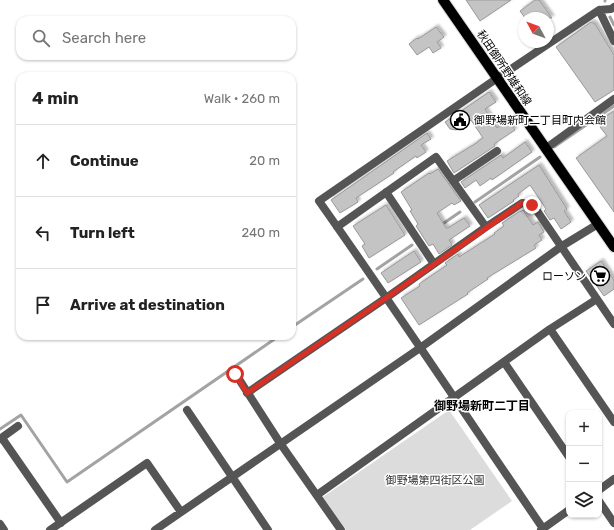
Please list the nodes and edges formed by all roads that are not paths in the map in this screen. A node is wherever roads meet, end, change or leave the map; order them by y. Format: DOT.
graph roads {
  1 [pos="443,0"];
  2 [pos="614,7"];
  3 [pos="599,10"];
  4 [pos="614,41"];
  5 [pos="496,79"];
  6 [pos="614,99"];
  7 [pos="545,149"];
  8 [pos="497,151"];
  9 [pos="453,181"];
  10 [pos="386,192"];
  11 [pos="598,224"];
  12 [pos="337,227"];
  13 [pos="486,227"];
  14 [pos="562,246"];
  15 [pos="614,248"];
  16 [pos="434,264"];
  17 [pos="386,298"];
  18 [pos="597,299"];
  19 [pos="614,324"];
  20 [pos="550,329"];
  21 [pos="420,348"];
  22 [pos="504,362"];
  23 [pos="235,374"];
  24 [pos="247,393"];
  25 [pos="455,397"];
  26 [pos="187,410"];
  27 [pos="614,422"];
  28 [pos="18,426"];
  29 [pos="1,439"];
  30 [pos="280,443"];
  31 [pos="566,453"];
  32 [pos="232,477"];
  33 [pos="614,479"];
  34 [pos="602,488"];
  35 [pos="317,495"];
  36 [pos="602,505"];
  37 [pos="181,512"];
  38 [pos="566,512"];
  39 [pos="61,522"];
  40 [pos="614,523"];
  41 [pos="0,524"];
  42 [pos="543,529"];
  43 [pos="4,530"];
  44 [pos="50,530"];
  45 [pos="155,530"];
  46 [pos="268,530"];
  47 [pos="341,530"];
  1 -- 5 [label="main road, 秋田御所野雄和線"];
  2 -- 3 [label="street"];
  3 -- 4 [label="street"];
  3 -- 5 [label="street"];
  5 -- 7 [label="main road, 秋田御所野雄和線"];
  5 -- 12 [label="street"];
  6 -- 7 [label="street"];
  7 -- 11 [label="main road, 秋田御所野雄和線"];
  8 -- 9 [label="street"];
  9 -- 10 [label="street"];
  9 -- 13 [label="street"];
  10 -- 12 [label="street"];
  10 -- 16 [label="street"];
  11 -- 14 [label="street"];
  11 -- 15 [label="main road, 秋田御所野雄和線"];
  12 -- 17 [label="street"];
  13 -- 14 [label="street"];
  13 -- 16 [label="street"];
  14 -- 18 [label="street"];
  14 -- 21 [label="street"];
  16 -- 17 [label="street"];
  17 -- 21 [label="street"];
  17 -- 24 [label="street"];
  18 -- 19 [label="street"];
  18 -- 20 [label="street"];
  20 -- 22 [label="street"];
  20 -- 27 [label="street"];
  21 -- 25 [label="street"];
  21 -- 30 [label="street"];
  22 -- 25 [label="street"];
  22 -- 31 [label="street"];
  23 -- 24 [label="street"];
  24 -- 30 [label="street"];
  25 -- 35 [label="street"];
  25 -- 42 [label="street"];
  26 -- 32 [label="street"];
  28 -- 29 [label="street"];
  29 -- 39 [label="street"];
  30 -- 32 [label="street"];
  30 -- 35 [label="street"];
  32 -- 37 [label="street"];
  32 -- 46 [label="street"];
  33 -- 34 [label="street"];
  35 -- 47 [label="street"];
  36 -- 40 [label="street"];
  37 -- 39 [label="street"];
  37 -- 45 [label="street"];
  38 -- 42 [label="street"];
  39 -- 44 [label="street"];
  41 -- 43 [label="street"];
}
